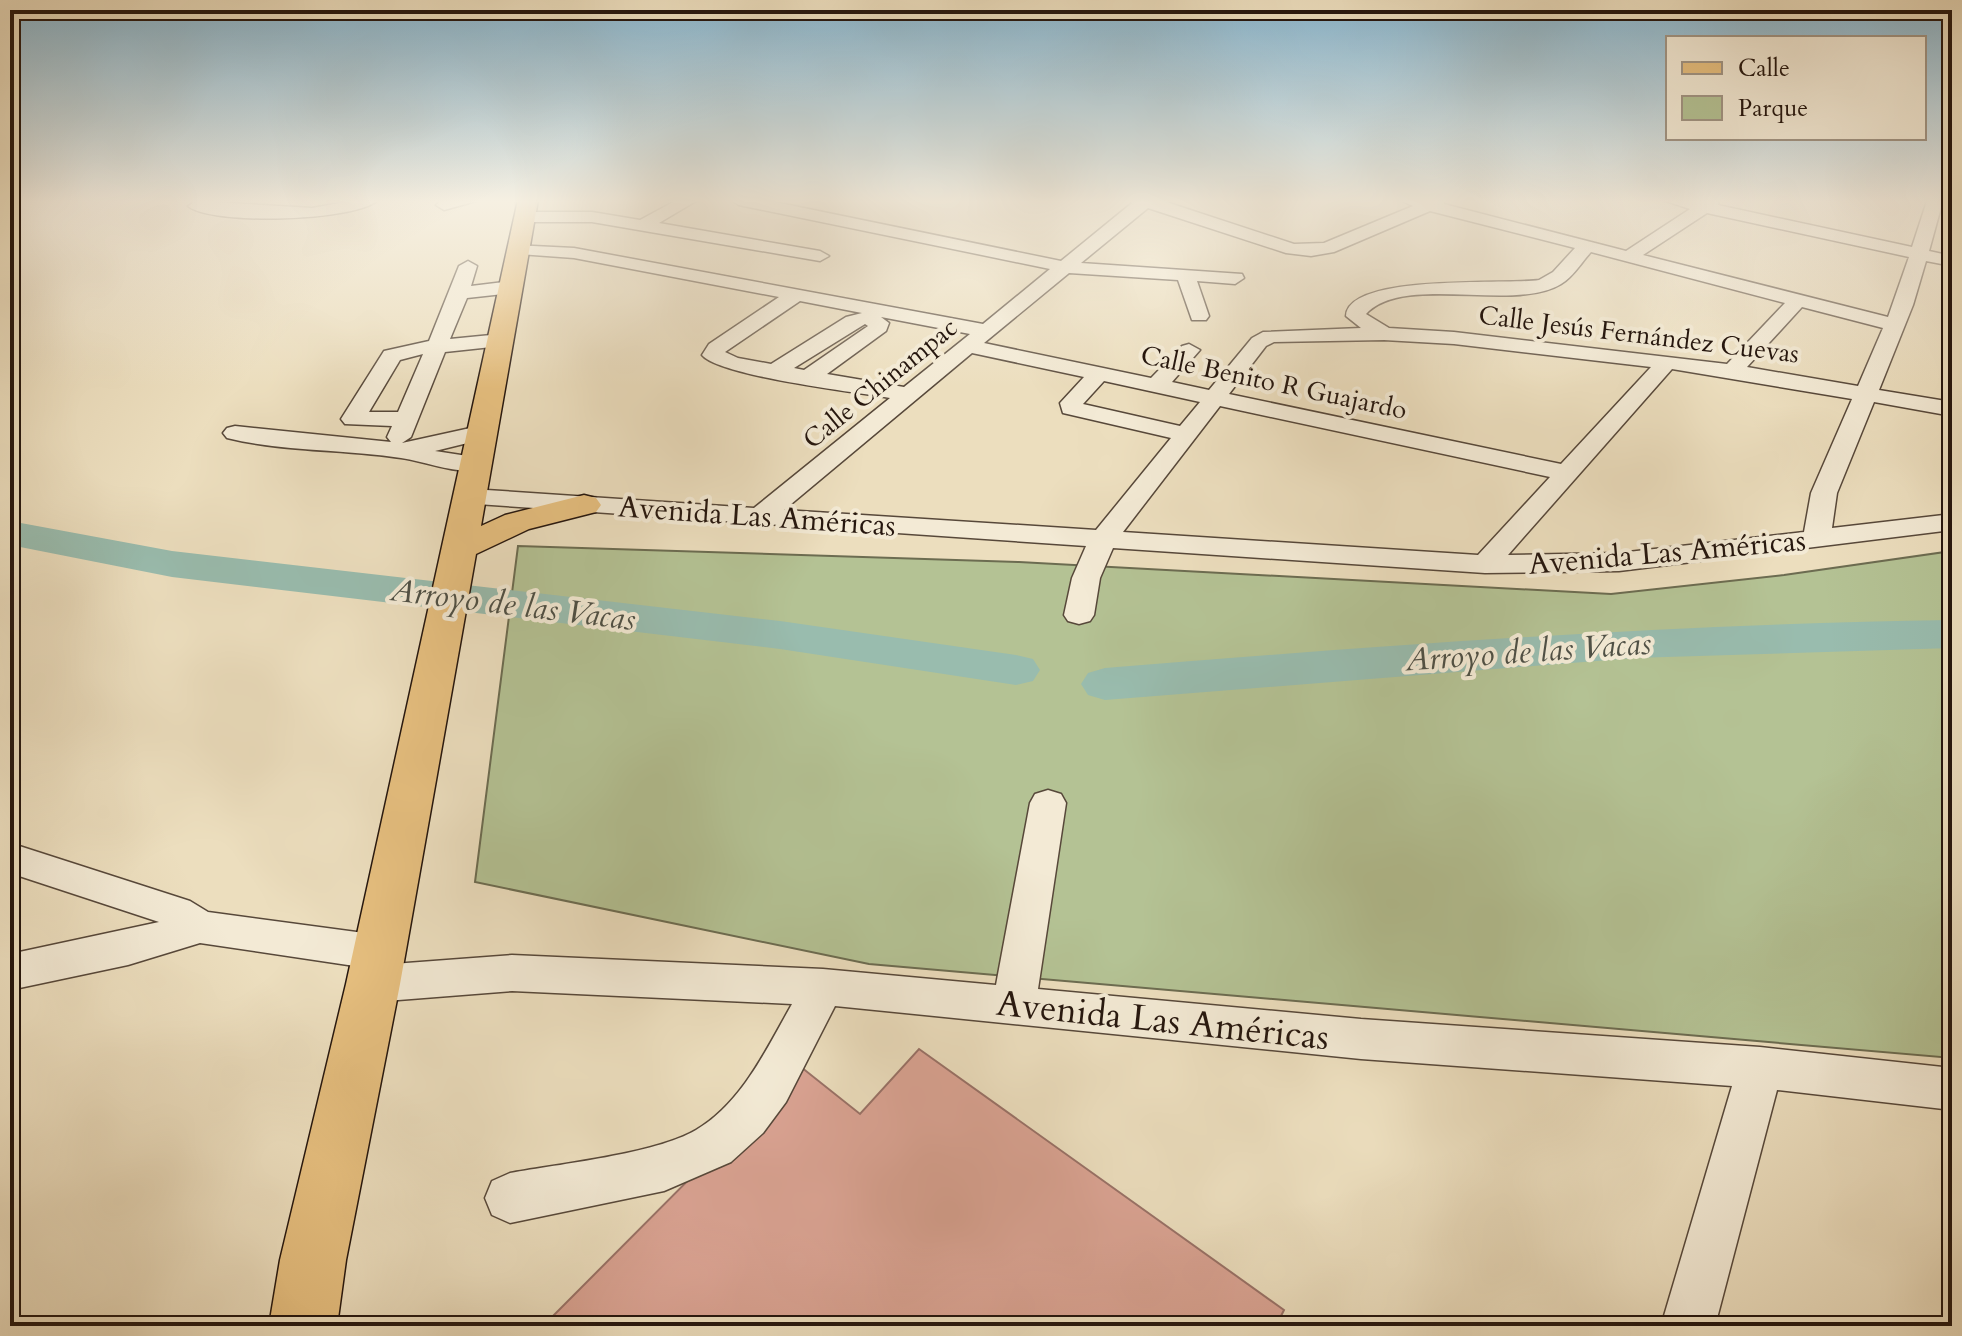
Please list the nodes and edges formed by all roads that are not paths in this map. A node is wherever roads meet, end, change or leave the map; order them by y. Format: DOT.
graph roads {
  1 [pos="517,262"];
  2 [pos="623,262"];
  3 [pos="1043,262"];
  4 [pos="1071,262"];
  5 [pos="1572,262"];
  6 [pos="1649,262"];
  7 [pos="1916,262"];
  8 [pos="468,266"];
  9 [pos="1065,267"];
  10 [pos="1186,275"];
  11 [pos="1235,278"];
  12 [pos="512,287"];
  13 [pos="459,293"];
  14 [pos="796,295"];
  15 [pos="1797,301"];
  16 [pos="1199,316"];
  17 [pos="1894,325"];
  18 [pos="989,331"];
  19 [pos="1384,334"];
  20 [pos="501,340"];
  21 [pos="438,346"];
  22 [pos="969,346"];
  23 [pos="1189,350"];
  24 [pos="1667,362"];
  25 [pos="1732,371"];
  26 [pos="774,372"];
  27 [pos="1099,374"];
  28 [pos="808,377"];
  29 [pos="1156,386"];
  30 [pos="1865,394"];
  31 [pos="910,395"];
  32 [pos="1952,409"];
  33 [pos="1200,417"];
  34 [pos="353,419"];
  35 [pos="407,419"];
  36 [pos="484,432"];
  37 [pos="235,433"];
  38 [pos="333,444"];
  39 [pos="399,451"];
  40 [pos="478,464"];
  41 [pos="1567,473"];
  42 [pos="471,497"];
  43 [pos="584,505"];
  44 [pos="761,515"];
  45 [pos="1952,522"];
  46 [pos="1103,539"];
  47 [pos="1816,540"];
  48 [pos="462,547"];
  49 [pos="1485,564"];
  50 [pos="1079,615"];
  51 [pos="1048,803"];
  52 [pos="10,858"];
  53 [pos="188,919"];
  54 [pos="376,968"];
  55 [pos="10,972"];
  56 [pos="823,987"];
  57 [pos="1014,1004"];
  58 [pos="1760,1068"];
  59 [pos="1952,1089"];
  60 [pos="510,1198"];
  61 [pos="303,1326"];
  62 [pos="1688,1326"];
  1 -- 12 [label="main road"];
  2 -- 14 [label="street"];
  3 -- 9 [label="street"];
  4 -- 9 [label="street, Calle Chinampac"];
  5 -- 19 [label="street"];
  6 -- 15 [label="street"];
  7 -- 17 [label="street"];
  8 -- 13 [label="street"];
  9 -- 10 [label="street"];
  9 -- 18 [label="street, Calle Chinampac"];
  10 -- 11 [label="street"];
  10 -- 16 [label="street"];
  12 -- 13 [label="street"];
  12 -- 20 [label="main road"];
  13 -- 21 [label="street"];
  14 -- 18 [label="street"];
  14 -- 26 [label="street"];
  15 -- 17 [label="street"];
  15 -- 25 [label="street"];
  17 -- 30 [label="street"];
  18 -- 22 [label="street, Calle Chinampac"];
  19 -- 24 [label="street, Calle Jesús Fernández Cuevas"];
  19 -- 33 [label="street, Calle Jesús Fernández Cuevas"];
  20 -- 21 [label="street"];
  20 -- 36 [label="main road"];
  21 -- 34 [label="street"];
  21 -- 35 [label="street"];
  22 -- 27 [label="street, Calle Benito R Guajardo"];
  22 -- 31 [label="street, Calle Chinampac"];
  23 -- 29 [label="street"];
  24 -- 25 [label="street, Calle Jesús Fernández Cuevas"];
  24 -- 41 [label="street"];
  25 -- 30 [label="street, Calle Jesús Fernández Cuevas"];
  26 -- 28 [label="street"];
  26 -- 28 [label="street"];
  27 -- 29 [label="street, Calle Benito R Guajardo"];
  27 -- 33 [label="street"];
  28 -- 31 [label="street"];
  29 -- 33 [label="street, Calle Benito R Guajardo"];
  30 -- 32 [label="street, Calle Jesús Fernández Cuevas"];
  30 -- 47 [label="street"];
  31 -- 44 [label="street, Calle Chinampac"];
  33 -- 41 [label="street, Calle Benito R Guajardo"];
  33 -- 46 [label="street"];
  34 -- 35 [label="street"];
  34 -- 38 [label="street"];
  35 -- 39 [label="street"];
  36 -- 39 [label="street"];
  36 -- 40 [label="main road"];
  37 -- 38 [label="street"];
  38 -- 39 [label="street"];
  39 -- 40 [label="street"];
  40 -- 42 [label="main road"];
  41 -- 49 [label="street"];
  42 -- 43 [label="street, Avenida Las Américas"];
  42 -- 48 [label="main road"];
  43 -- 44 [label="street, Avenida Las Américas"];
  43 -- 48 [label="main road"];
  44 -- 46 [label="street, Avenida Las Américas"];
  45 -- 47 [label="street, Avenida Las Américas"];
  46 -- 49 [label="street, Avenida Las Américas"];
  46 -- 50 [label="street"];
  47 -- 49 [label="street, Avenida Las Américas"];
  48 -- 54 [label="main road"];
  51 -- 57 [label="street"];
  52 -- 53 [label="street"];
  53 -- 54 [label="street, Avenida Las Américas"];
  53 -- 55 [label="street"];
  54 -- 56 [label="street, Avenida Las Américas"];
  54 -- 61 [label="main road"];
  56 -- 57 [label="street, Avenida Las Américas"];
  56 -- 60 [label="street"];
  57 -- 58 [label="street, Avenida Las Américas"];
  58 -- 59 [label="street, Avenida Las Américas"];
  58 -- 62 [label="street"];
}
